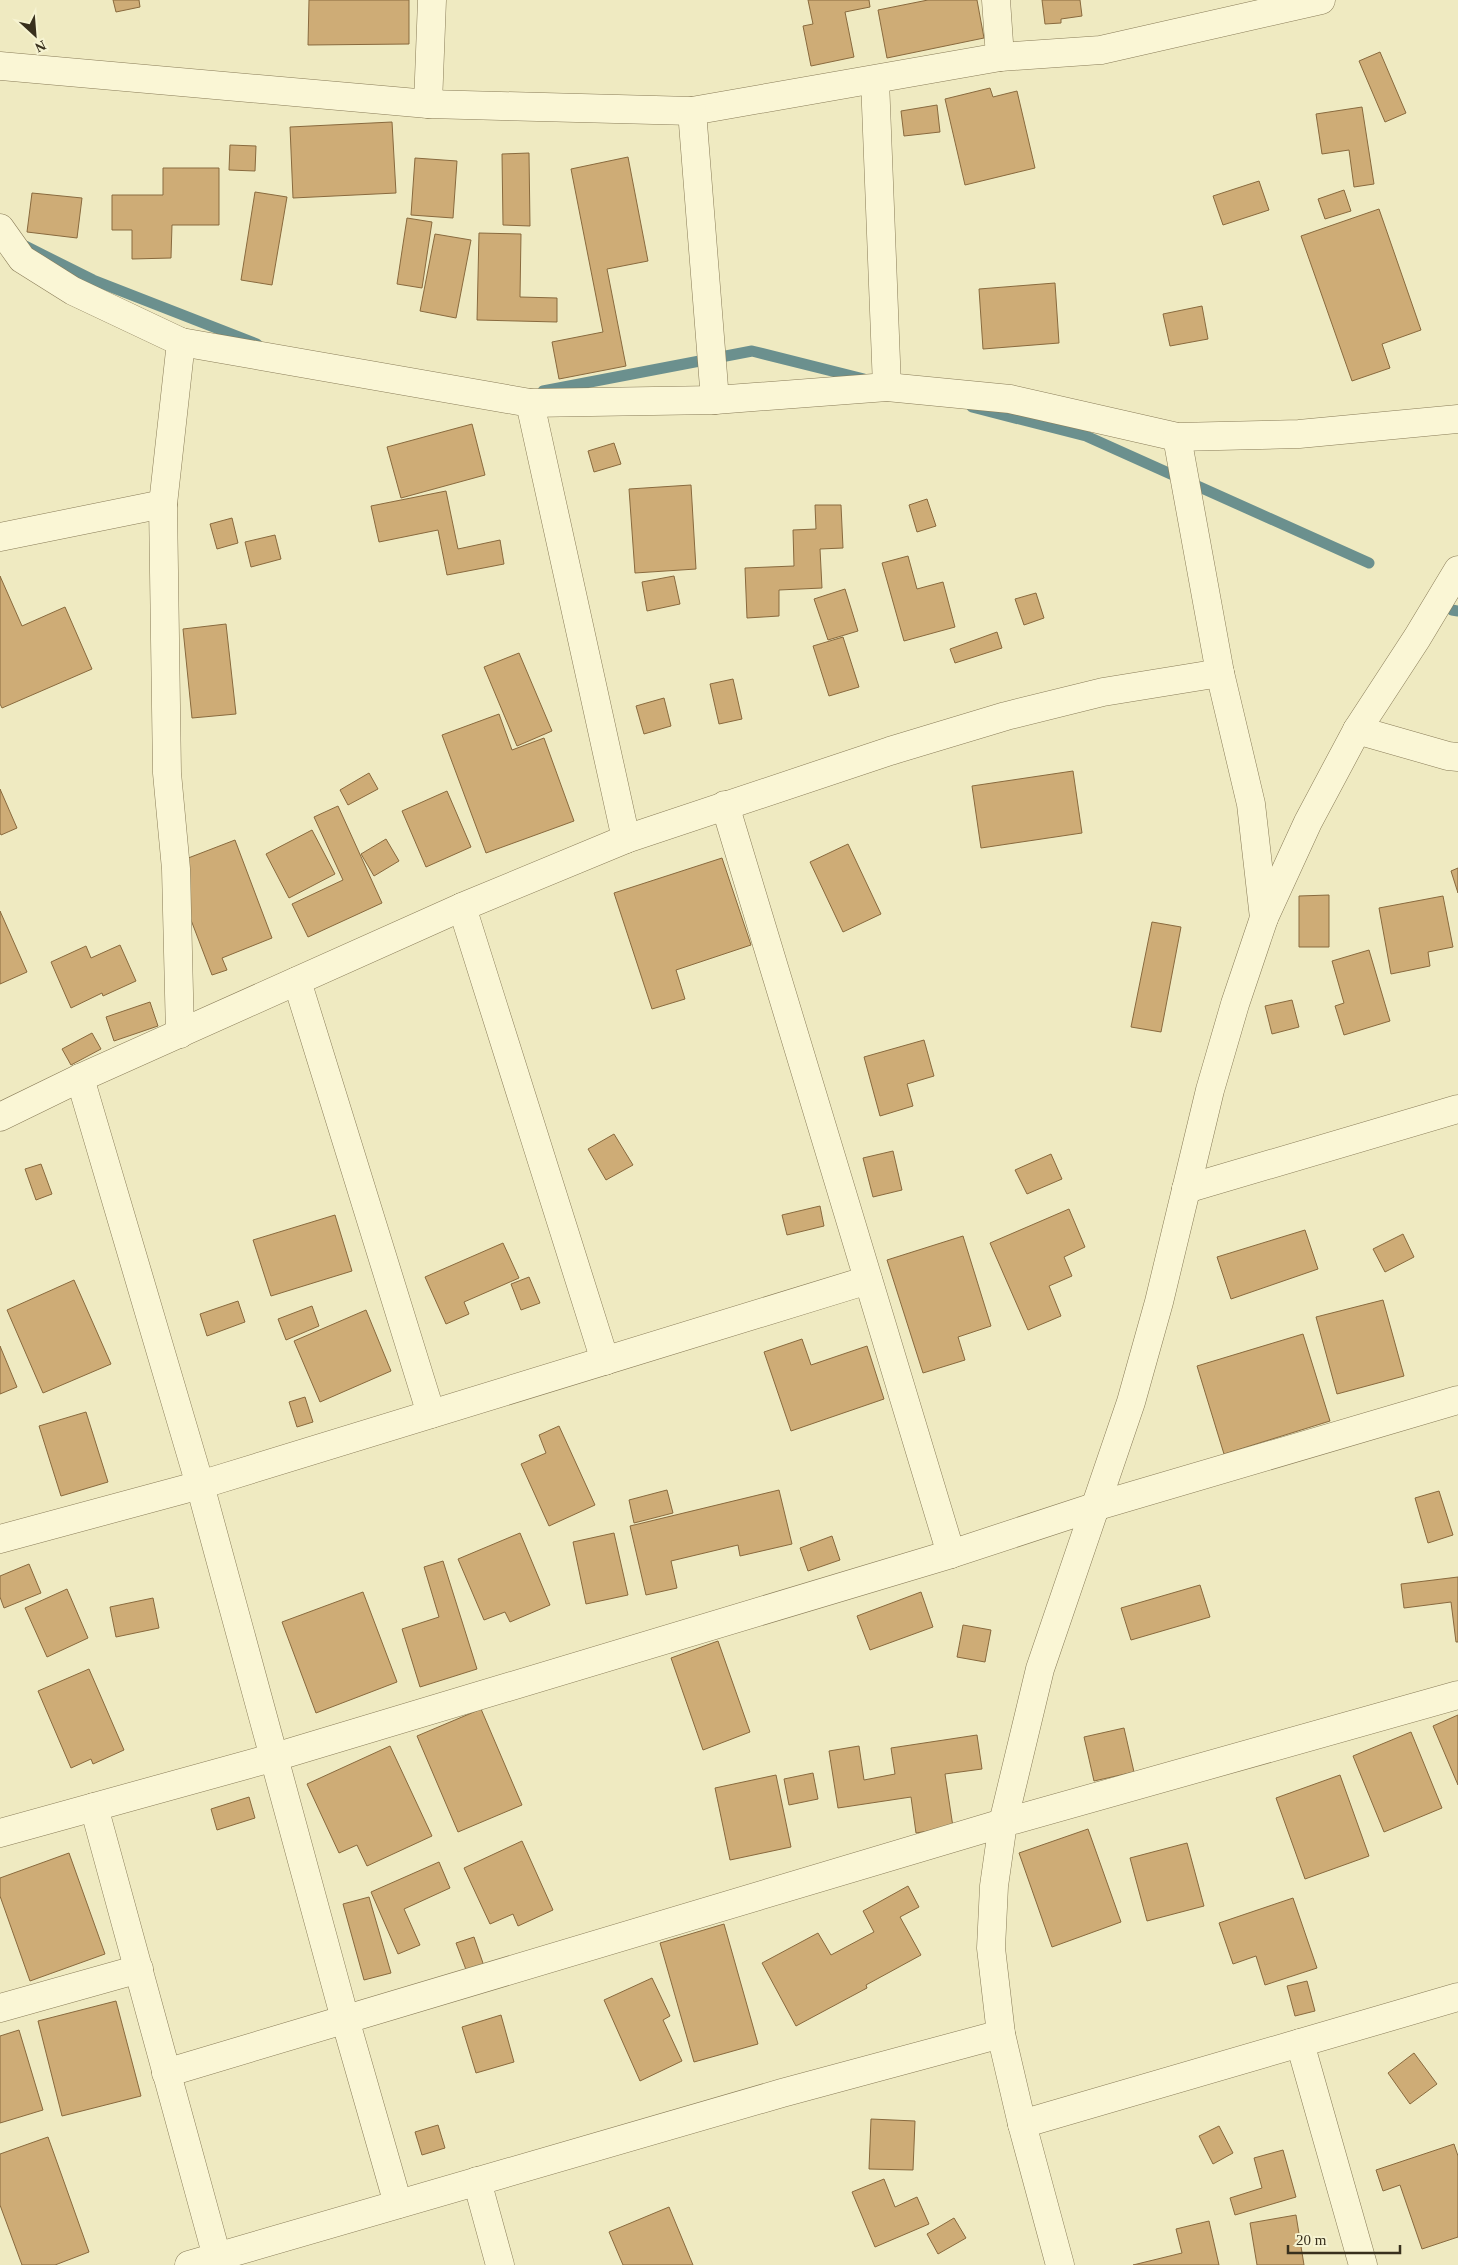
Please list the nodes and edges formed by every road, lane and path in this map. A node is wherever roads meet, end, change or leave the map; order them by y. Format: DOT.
graph roads {
  1 [pos="432,0"];
  2 [pos="996,0"];
  3 [pos="1321,0"];
  4 [pos="1000,57"];
  5 [pos="0,66"];
  6 [pos="874,80"];
  7 [pos="428,104"];
  8 [pos="692,111"];
  9 [pos="0,228"];
  10 [pos="181,342"];
  11 [pos="887,387"];
  12 [pos="715,400"];
  13 [pos="530,404"];
  14 [pos="1458,419"];
  15 [pos="1177,436"];
  16 [pos="163,504"];
  17 [pos="0,537"];
  18 [pos="1458,570"];
  19 [pos="1220,673"];
  20 [pos="1357,730"];
  21 [pos="1458,757"];
  22 [pos="725,805"];
  23 [pos="626,838"];
  24 [pos="462,907"];
  25 [pos="1264,918"];
  26 [pos="297,981"];
  27 [pos="180,1034"];
  28 [pos="80,1078"];
  29 [pos="1458,1109"];
  30 [pos="0,1117"];
  31 [pos="1186,1189"];
  32 [pos="868,1280"];
  33 [pos="605,1361"];
  34 [pos="1458,1400"];
  35 [pos="431,1414"];
  36 [pos="200,1485"];
  37 [pos="1094,1507"];
  38 [pos="0,1539"];
  39 [pos="951,1554"];
  40 [pos="1458,1695"];
  41 [pos="275,1757"];
  42 [pos="94,1807"];
  43 [pos="1004,1823"];
  44 [pos="0,1833"];
  45 [pos="139,1969"];
  46 [pos="1458,1997"];
  47 [pos="0,2008"];
  48 [pos="345,2019"];
  49 [pos="1001,2034"];
  50 [pos="1300,2043"];
  51 [pos="166,2073"];
  52 [pos="1022,2124"];
  53 [pos="477,2181"];
  54 [pos="398,2204"];
  55 [pos="216,2257"];
  56 [pos="189,2265"];
  57 [pos="500,2265"];
  58 [pos="1060,2265"];
  59 [pos="1363,2265"];
  1 -- 7 [label="street"];
  2 -- 4 [label="street"];
  3 -- 4 [label="street"];
  4 -- 6 [label="street"];
  5 -- 7 [label="street"];
  6 -- 8 [label="street"];
  6 -- 11 [label="street"];
  7 -- 8 [label="street"];
  8 -- 12 [label="street"];
  9 -- 10 [label="street"];
  10 -- 13 [label="street"];
  10 -- 16 [label="street"];
  11 -- 12 [label="street"];
  11 -- 15 [label="street"];
  12 -- 13 [label="street"];
  13 -- 23 [label="street"];
  14 -- 15 [label="street"];
  15 -- 19 [label="street"];
  16 -- 17 [label="street"];
  16 -- 27 [label="street"];
  18 -- 20 [label="street"];
  19 -- 22 [label="street"];
  19 -- 25 [label="street"];
  20 -- 21 [label="street"];
  20 -- 25 [label="street"];
  22 -- 23 [label="street"];
  22 -- 32 [label="street"];
  23 -- 24 [label="street"];
  24 -- 26 [label="street"];
  24 -- 33 [label="street"];
  25 -- 31 [label="street"];
  26 -- 27 [label="street"];
  26 -- 35 [label="street"];
  27 -- 28 [label="street"];
  28 -- 30 [label="street"];
  28 -- 36 [label="street"];
  29 -- 31 [label="street"];
  31 -- 37 [label="street"];
  32 -- 33 [label="street"];
  32 -- 39 [label="street"];
  33 -- 35 [label="street"];
  34 -- 37 [label="street"];
  35 -- 36 [label="street"];
  36 -- 38 [label="street"];
  36 -- 41 [label="street"];
  37 -- 39 [label="street"];
  37 -- 43 [label="street"];
  39 -- 41 [label="street"];
  40 -- 43 [label="street"];
  41 -- 42 [label="street"];
  41 -- 48 [label="street"];
  42 -- 44 [label="street"];
  42 -- 45 [label="street"];
  43 -- 48 [label="street"];
  43 -- 49 [label="street"];
  45 -- 47 [label="street"];
  45 -- 51 [label="street"];
  46 -- 50 [label="street"];
  48 -- 51 [label="street"];
  48 -- 54 [label="street"];
  49 -- 52 [label="street"];
  49 -- 53 [label="street"];
  50 -- 52 [label="street"];
  50 -- 59 [label="street"];
  51 -- 55 [label="street"];
  52 -- 58 [label="street"];
  53 -- 54 [label="street"];
  53 -- 57 [label="street"];
  54 -- 55 [label="street"];
  55 -- 56 [label="street"];
}
